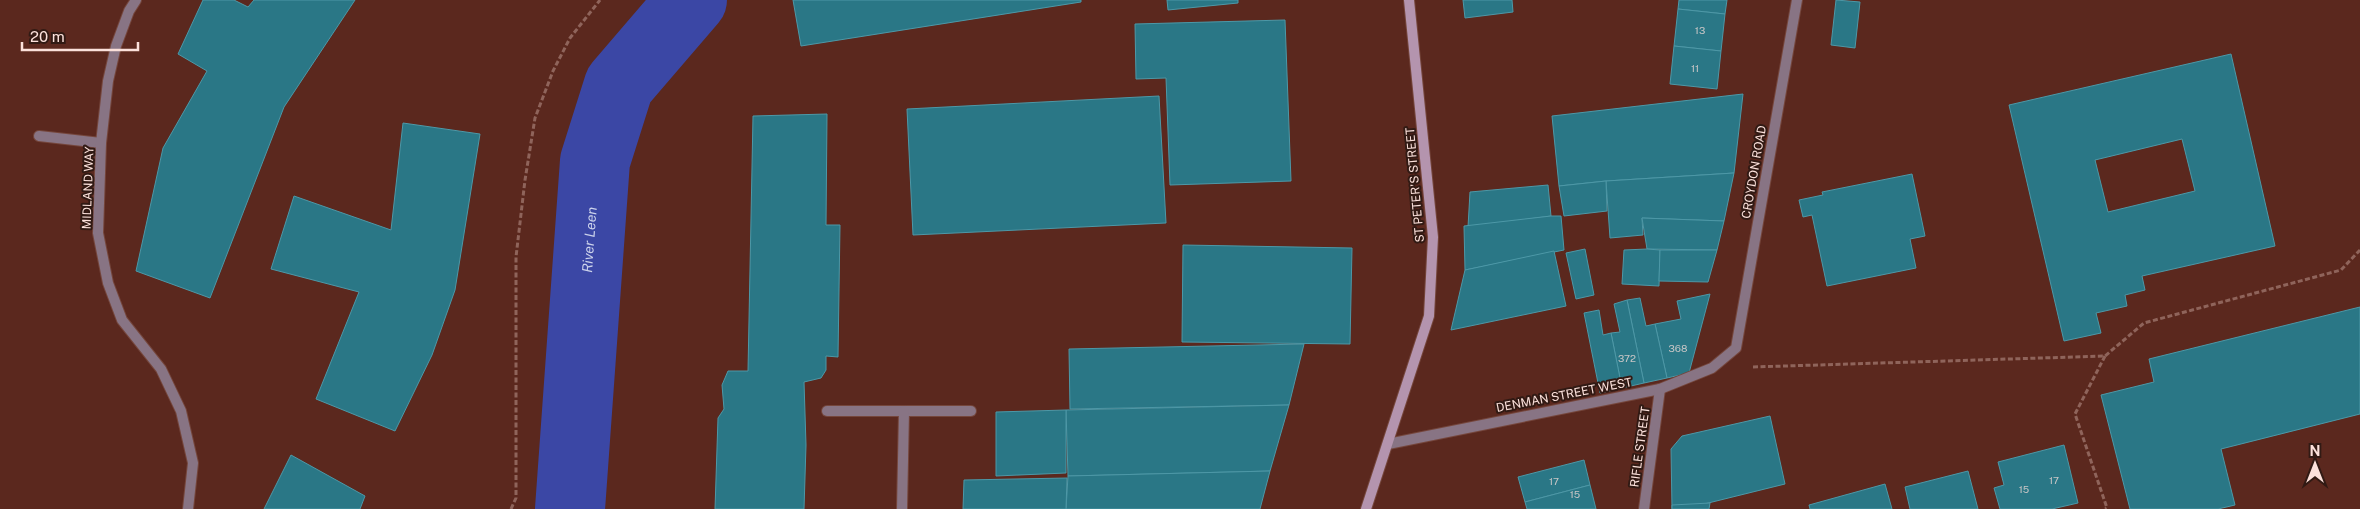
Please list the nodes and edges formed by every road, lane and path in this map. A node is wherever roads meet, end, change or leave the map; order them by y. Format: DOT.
graph roads {
  1 [pos="136,0"];
  2 [pos="600,0"];
  3 [pos="1409,0"];
  4 [pos="1797,0"];
  5 [pos="39,136"];
  6 [pos="101,143"];
  7 [pos="2360,250"];
  8 [pos="1736,348"];
  9 [pos="2104,356"];
  10 [pos="1712,368"];
  11 [pos="1660,389"];
  12 [pos="827,411"];
  13 [pos="904,411"];
  14 [pos="971,411"];
  15 [pos="1388,444"];
  16 [pos="188,509"];
  17 [pos="511,509"];
  18 [pos="902,509"];
  19 [pos="1366,509"];
  20 [pos="1644,509"];
  21 [pos="2105,509"];
  1 -- 6 [label="street, MIDLAND WAY"];
  2 -- 17 [label="path"];
  3 -- 15 [label="street, ST PETER'S STREET"];
  4 -- 8 [label="street, CROYDON ROAD"];
  5 -- 6 [label="street"];
  6 -- 16 [label="street, MIDLAND WAY"];
  7 -- 9 [label="path"];
  8 -- 10 [label="street, DENMAN STREET WEST"];
  9 -- 10 [label="path"];
  9 -- 21 [label="path"];
  10 -- 11 [label="street, DENMAN STREET WEST"];
  11 -- 15 [label="street, DENMAN STREET WEST"];
  11 -- 20 [label="street, RIFLE STREET"];
  12 -- 13 [label="street"];
  13 -- 14 [label="street"];
  13 -- 18 [label="street"];
  15 -- 19 [label="street, ST PETER'S STREET"];
}
